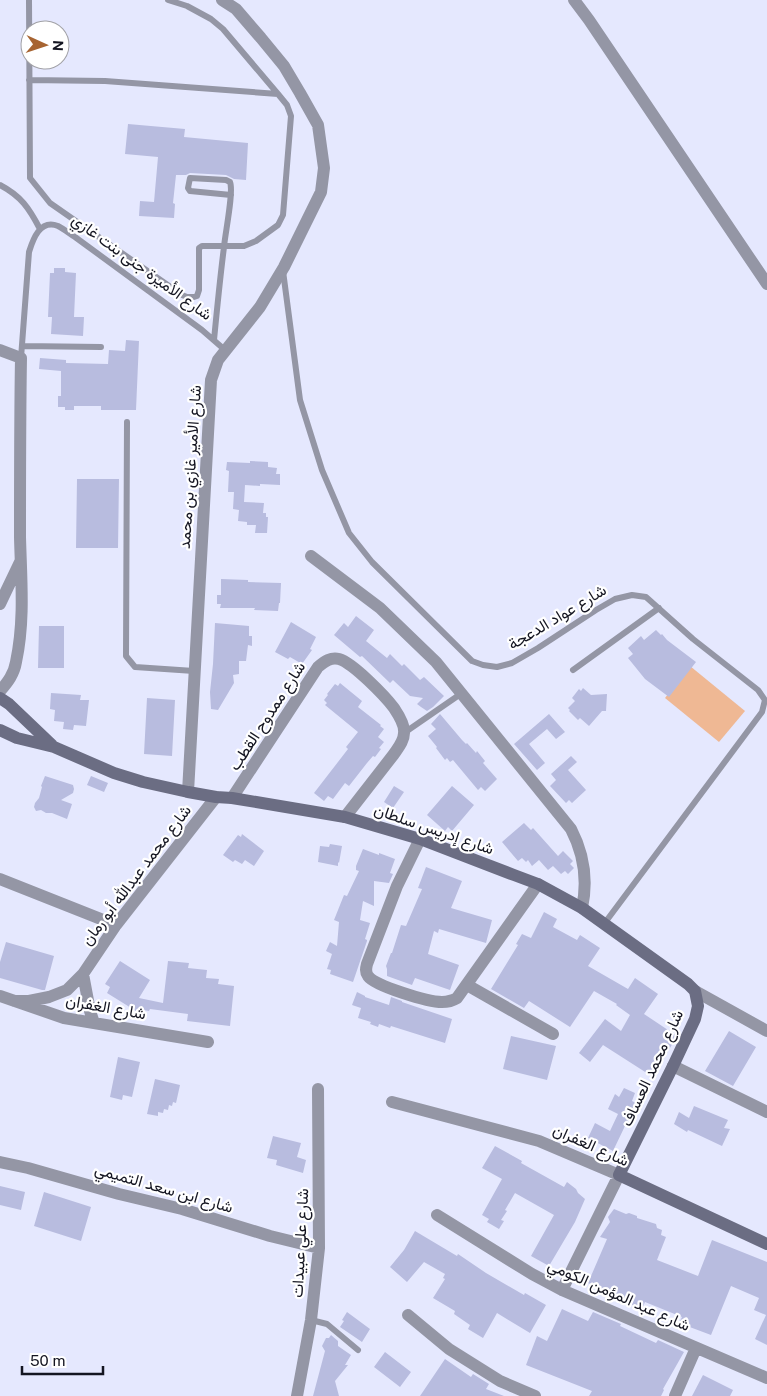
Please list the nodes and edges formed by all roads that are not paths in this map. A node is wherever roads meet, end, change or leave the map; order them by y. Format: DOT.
graph roads {
  1 [pos="29,0"];
  2 [pos="168,0"];
  3 [pos="222,0"];
  4 [pos="574,0"];
  5 [pos="29,80"];
  6 [pos="278,94"];
  7 [pos="0,185"];
  8 [pos="230,195"];
  9 [pos="40,229"];
  10 [pos="224,246"];
  11 [pos="283,269"];
  12 [pos="767,284"];
  13 [pos="214,340"];
  14 [pos="101,347"];
  15 [pos="0,350"];
  16 [pos="225,350"];
  17 [pos="22,352"];
  18 [pos="128,422"];
  19 [pos="311,556"];
  20 [pos="21,560"];
  21 [pos="0,604"];
  22 [pos="659,608"];
  23 [pos="573,670"];
  24 [pos="194,671"];
  25 [pos="0,691"];
  26 [pos="462,693"];
  27 [pos="0,698"];
  28 [pos="0,730"];
  29 [pos="404,734"];
  30 [pos="54,747"];
  31 [pos="188,792"];
  32 [pos="216,797"];
  33 [pos="232,798"];
  34 [pos="345,817"];
  35 [pos="420,840"];
  36 [pos="0,880"];
  37 [pos="538,884"];
  38 [pos="582,908"];
  39 [pos="604,924"];
  40 [pos="116,925"];
  41 [pos="83,974"];
  42 [pos="467,985"];
  43 [pos="695,992"];
  44 [pos="0,996"];
  45 [pos="14,1001"];
  46 [pos="94,1023"];
  47 [pos="767,1031"];
  48 [pos="553,1034"];
  49 [pos="208,1042"];
  50 [pos="673,1066"];
  51 [pos="318,1089"];
  52 [pos="392,1102"];
  53 [pos="767,1112"];
  54 [pos="0,1162"];
  55 [pos="619,1175"];
  56 [pos="437,1215"];
  57 [pos="767,1244"];
  58 [pos="319,1248"];
  59 [pos="562,1290"];
  60 [pos="408,1315"];
  61 [pos="311,1320"];
  62 [pos="696,1348"];
  63 [pos="358,1350"];
  64 [pos="767,1378"];
  65 [pos="297,1396"];
  66 [pos="535,1396"];
  67 [pos="675,1396"];
  1 -- 5 [label="lane"];
  2 -- 6 [label="lane"];
  3 -- 11 [label="street, شارع الأمير غازي بن محمد"];
  4 -- 12 [label="street"];
  5 -- 6 [label="lane"];
  5 -- 10 [label="lane"];
  6 -- 10 [label="lane"];
  7 -- 9 [label="lane"];
  8 -- 8 [label="lane"];
  8 -- 10 [label="lane"];
  9 -- 13 [label="lane, شارع الأميرة جنى بنت غازي"];
  9 -- 17 [label="lane"];
  10 -- 13 [label="lane"];
  11 -- 16 [label="street, شارع الأمير غازي بن محمد"];
  11 -- 22 [label="lane, شارع عواد الدعجة"];
  13 -- 16 [label="lane, شارع الأميرة جنى بنت غازي"];
  14 -- 17 [label="lane"];
  15 -- 17 [label="street"];
  16 -- 24 [label="street, شارع الأمير غازي بن محمد"];
  17 -- 20 [label="street"];
  18 -- 24 [label="lane"];
  19 -- 26 [label="street"];
  20 -- 21 [label="street"];
  20 -- 25 [label="street"];
  22 -- 23 [label="lane"];
  22 -- 39 [label="lane, شارع عواد الدعجة"];
  24 -- 31 [label="street, شارع الأمير غازي بن محمد"];
  26 -- 29 [label="lane"];
  26 -- 38 [label="street"];
  27 -- 30 [label="street, شارع إدريس سلطان"];
  28 -- 30 [label="street, شارع إدريس سلطان"];
  29 -- 33 [label="street, شارع ممدوح القطب"];
  29 -- 34 [label="street"];
  30 -- 31 [label="street, شارع إدريس سلطان"];
  31 -- 32 [label="street, شارع إدريس سلطان"];
  32 -- 33 [label="street, شارع إدريس سلطان"];
  32 -- 40 [label="street, شارع محمد عبدالله أبو رمان"];
  33 -- 34 [label="street, شارع إدريس سلطان"];
  34 -- 35 [label="street, شارع إدريس سلطان"];
  35 -- 37 [label="street, شارع إدريس سلطان"];
  35 -- 42 [label="street"];
  36 -- 40 [label="street"];
  37 -- 38 [label="street, شارع إدريس سلطان"];
  37 -- 42 [label="street"];
  38 -- 39 [label="street, شارع إدريس سلطان"];
  39 -- 43 [label="street, شارع إدريس سلطان"];
  40 -- 41 [label="street, شارع محمد عبدالله أبو رمان"];
  41 -- 45 [label="street, شارع محمد عبدالله أبو رمان"];
  41 -- 46 [label="street"];
  42 -- 48 [label="street"];
  43 -- 47 [label="street, شارع إدريس سلطان"];
  43 -- 50 [label="street, شارع محمد العساف"];
  44 -- 45 [label="street, شارع الغفران"];
  45 -- 46 [label="street, شارع الغفران"];
  46 -- 49 [label="street, شارع الغفران"];
  50 -- 53 [label="street"];
  50 -- 55 [label="street, شارع محمد العساف"];
  51 -- 58 [label="street, شارع علي عبيدات"];
  52 -- 55 [label="street, شارع الغفران"];
  54 -- 58 [label="street, شارع ابن سعد التميمي"];
  55 -- 57 [label="street, شارع الغفران"];
  55 -- 59 [label="street, شارع محمد العساف"];
  56 -- 59 [label="street, شارع عبد المؤمن الكومي"];
  58 -- 61 [label="street, شارع علي عبيدات"];
  59 -- 62 [label="street, شارع عبد المؤمن الكومي"];
  60 -- 66 [label="street"];
  61 -- 63 [label="lane"];
  61 -- 65 [label="street, شارع علي عبيدات"];
  62 -- 64 [label="street, شارع عبد المؤمن الكومي"];
  62 -- 67 [label="street"];
}
